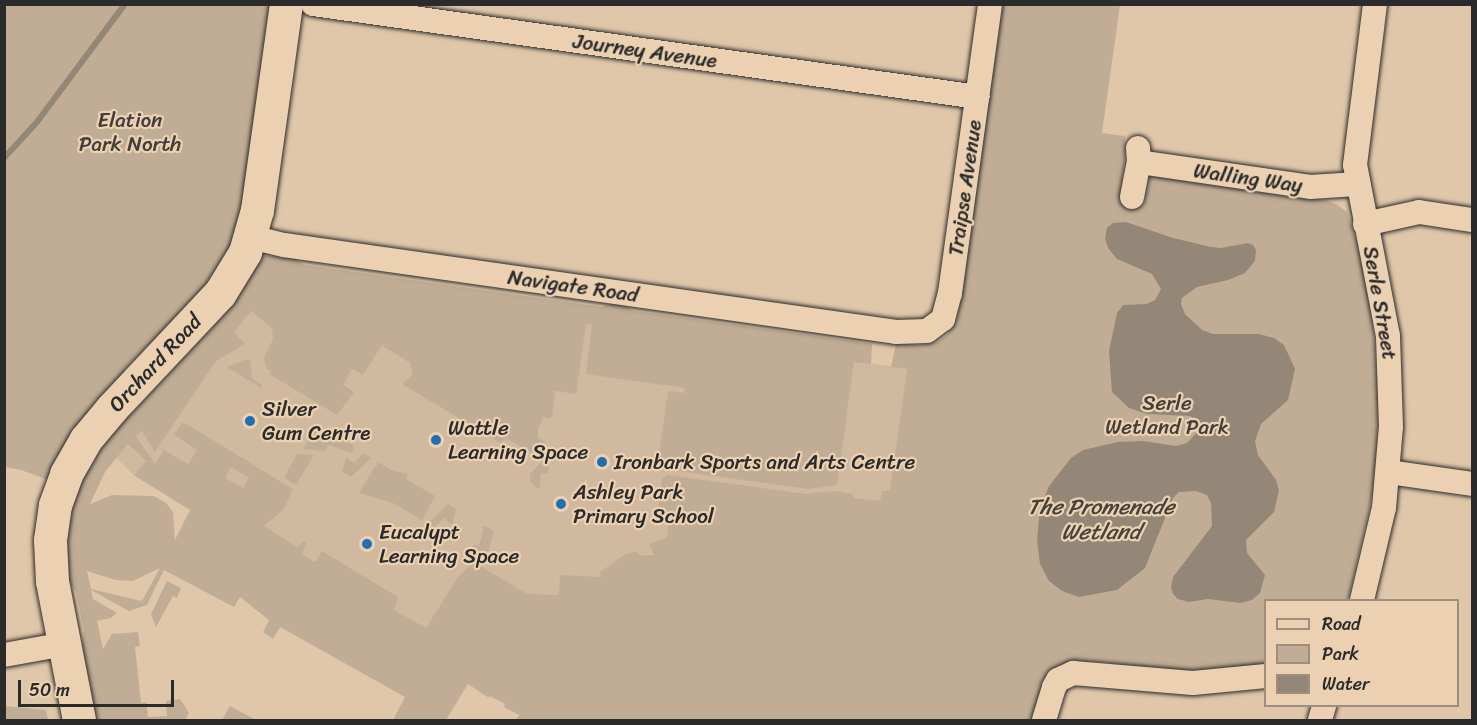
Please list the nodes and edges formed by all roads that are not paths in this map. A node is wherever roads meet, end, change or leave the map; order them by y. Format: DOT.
graph roads {
  1 [pos="286,4"];
  2 [pos="313,4"];
  3 [pos="990,4"];
  4 [pos="1375,4"];
  5 [pos="978,98"];
  6 [pos="1357,184"];
  7 [pos="1132,197"];
  8 [pos="1473,220"];
  9 [pos="1365,224"];
  10 [pos="250,237"];
  11 [pos="896,332"];
  12 [pos="1389,472"];
  13 [pos="1473,484"];
  14 [pos="1362,599"];
  15 [pos="64,644"];
  16 [pos="4,655"];
  17 [pos="1264,676"];
  18 [pos="79,720"];
  19 [pos="1044,720"];
  1 -- 10 [label="street, Orchard Road"];
  2 -- 5 [label="street, Journey Avenue"];
  3 -- 5 [label="street, Traipse Avenue"];
  4 -- 6 [label="street, Serle Street"];
  5 -- 11 [label="street, Traipse Avenue"];
  6 -- 7 [label="street, Walling Way"];
  6 -- 9 [label="street, Serle Street"];
  8 -- 9 [label="street"];
  9 -- 12 [label="street, Serle Street"];
  10 -- 11 [label="street, Navigate Road"];
  10 -- 15 [label="street, Orchard Road"];
  12 -- 13 [label="street"];
  12 -- 14 [label="street, Serle Street"];
  15 -- 16 [label="street"];
  15 -- 18 [label="street, Orchard Road"];
  17 -- 19 [label="street"];
}
